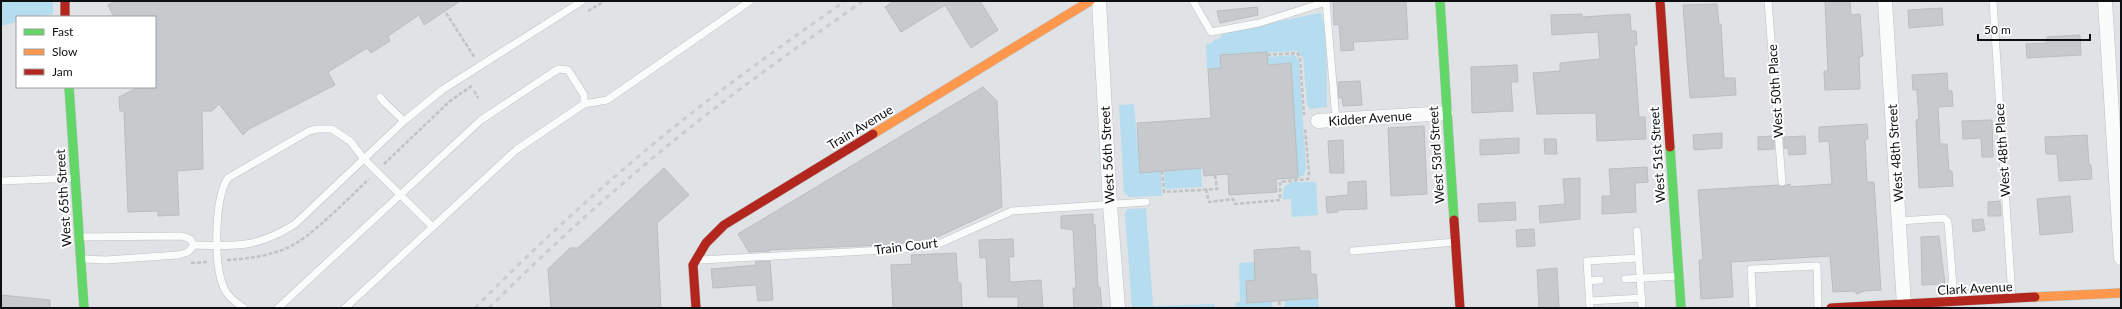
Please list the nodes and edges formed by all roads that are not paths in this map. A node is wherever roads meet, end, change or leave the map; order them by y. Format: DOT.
graph roads {
  1 [pos="64,1"];
  2 [pos="582,1"];
  3 [pos="750,1"];
  4 [pos="1090,1"];
  5 [pos="1099,1"];
  6 [pos="1193,1"];
  7 [pos="1440,1"];
  8 [pos="1660,1"];
  9 [pos="1768,1"];
  10 [pos="1885,1"];
  11 [pos="1993,1"];
  12 [pos="2105,1"];
  13 [pos="1326,2"];
  14 [pos="65,16"];
  15 [pos="69,88"];
  16 [pos="380,97"];
  17 [pos="584,104"];
  18 [pos="1446,113"];
  19 [pos="1336,120"];
  20 [pos="404,121"];
  21 [pos="1318,121"];
  22 [pos="364,159"];
  23 [pos="75,178"];
  24 [pos="1,182"];
  25 [pos="1782,182"];
  26 [pos="400,194"];
  27 [pos="1146,202"];
  28 [pos="1110,205"];
  29 [pos="1899,221"];
  30 [pos="2120,225"];
  31 [pos="433,227"];
  32 [pos="1637,231"];
  33 [pos="79,238"];
  34 [pos="1455,242"];
  35 [pos="194,245"];
  36 [pos="216,246"];
  37 [pos="1353,251"];
  38 [pos="1639,258"];
  39 [pos="2121,258"];
  40 [pos="80,259"];
  41 [pos="696,260"];
  42 [pos="1679,276"];
  43 [pos="1640,278"];
  44 [pos="1625,279"];
  45 [pos="1600,280"];
  46 [pos="1588,281"];
  47 [pos="2121,293"];
  48 [pos="1642,298"];
  49 [pos="2012,298"];
  50 [pos="1954,302"];
  51 [pos="1590,304"];
  52 [pos="1979,304"];
  53 [pos="1904,306"];
  54 [pos="84,308"];
  55 [pos="244,308"];
  56 [pos="278,308"];
  57 [pos="346,308"];
  58 [pos="696,308"];
  59 [pos="1118,308"];
  60 [pos="1460,308"];
  61 [pos="1642,308"];
  62 [pos="1681,308"];
  63 [pos="1753,308"];
  64 [pos="1818,308"];
  65 [pos="1831,308"];
  66 [pos="2012,308"];
  1 -- 14 [label="street"];
  2 -- 20 [label="lane"];
  3 -- 17 [label="lane"];
  4 -- 41 [label="street, Train Avenue"];
  5 -- 28 [label="street, West 56th Street"];
  6 -- 13 [label="lane"];
  7 -- 18 [label="street, West 53rd Street"];
  8 -- 42 [label="street, West 51st Street"];
  9 -- 25 [label="lane, West 50th Place"];
  10 -- 29 [label="street, West 48th Street"];
  11 -- 49 [label="lane, West 48th Place"];
  12 -- 30 [label="street"];
  13 -- 19 [label="lane"];
  15 -- 23 [label="street, West 65th Street"];
  16 -- 20 [label="lane"];
  17 -- 26 [label="lane"];
  17 -- 31 [label="lane"];
  18 -- 19 [label="street, Kidder Avenue"];
  18 -- 34 [label="street, West 53rd Street"];
  19 -- 21 [label="street, Kidder Avenue"];
  20 -- 22 [label="lane"];
  22 -- 26 [label="lane"];
  22 -- 36 [label="lane"];
  22 -- 36 [label="lane"];
  23 -- 24 [label="lane"];
  23 -- 33 [label="street, West 65th Street"];
  26 -- 31 [label="lane"];
  26 -- 56 [label="lane"];
  27 -- 28 [label="lane, Train Court"];
  28 -- 41 [label="lane, Train Court"];
  28 -- 59 [label="street, West 56th Street"];
  29 -- 50 [label="lane"];
  29 -- 53 [label="street, West 48th Street"];
  30 -- 39 [label="street"];
  31 -- 57 [label="lane"];
  32 -- 38 [label="lane"];
  33 -- 35 [label="lane"];
  33 -- 40 [label="street, West 65th Street"];
  34 -- 37 [label="lane"];
  34 -- 60 [label="street, West 53rd Street"];
  35 -- 36 [label="lane"];
  35 -- 40 [label="lane"];
  36 -- 55 [label="lane"];
  38 -- 43 [label="lane"];
  38 -- 46 [label="lane"];
  40 -- 54 [label="street, West 65th Street"];
  41 -- 58 [label="street, Train Avenue"];
  42 -- 43 [label="lane"];
  42 -- 62 [label="street, West 51st Street"];
  43 -- 44 [label="lane"];
  43 -- 48 [label="lane"];
  45 -- 46 [label="lane"];
  46 -- 51 [label="lane"];
  47 -- 49 [label="street, Clark Avenue"];
  48 -- 51 [label="lane"];
  48 -- 61 [label="lane"];
  49 -- 52 [label="street, Clark Avenue"];
  49 -- 66 [label="lane, West 48th Place"];
  50 -- 52 [label="street, Clark Avenue"];
  50 -- 53 [label="street, Clark Avenue"];
  53 -- 65 [label="street, Clark Avenue"];
  63 -- 64 [label="lane"];
}
